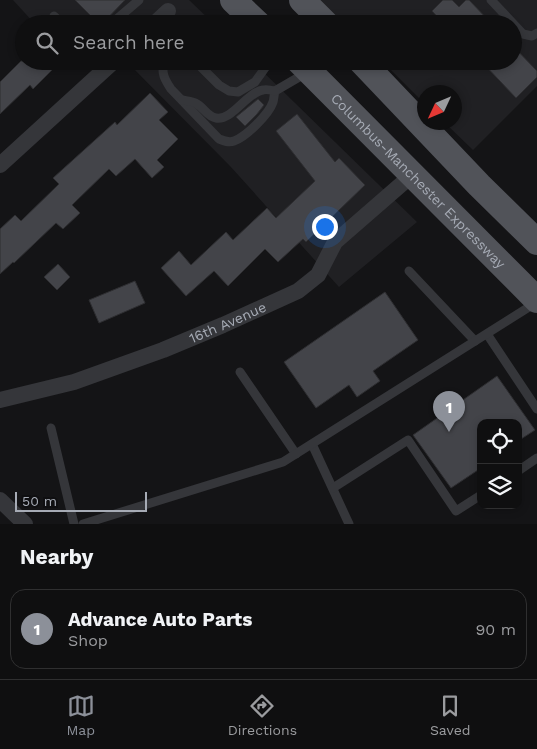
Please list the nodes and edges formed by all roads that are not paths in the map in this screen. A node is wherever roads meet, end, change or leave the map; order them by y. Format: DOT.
graph roads {
  1 [pos="139,0"];
  2 [pos="233,0"];
  3 [pos="302,0"];
  4 [pos="497,2"];
  5 [pos="168,11"];
  6 [pos="122,15"];
  7 [pos="164,15"];
  8 [pos="249,15"];
  9 [pos="317,15"];
  10 [pos="508,15"];
  11 [pos="522,33"];
  12 [pos="537,34"];
  13 [pos="104,70"];
  14 [pos="162,70"];
  15 [pos="204,70"];
  16 [pos="264,70"];
  17 [pos="299,70"];
  18 [pos="308,70"];
  19 [pos="370,70"];
  20 [pos="275,90"];
  21 [pos="182,100"];
  22 [pos="0,166"];
  23 [pos="412,175"];
  24 [pos="536,242"];
  25 [pos="409,271"];
  26 [pos="537,301"];
  27 [pos="487,334"];
  28 [pos="475,341"];
  29 [pos="240,372"];
  30 [pos="0,400"];
  31 [pos="537,409"];
  32 [pos="52,428"];
  33 [pos="312,444"];
  34 [pos="296,454"];
  35 [pos="537,458"];
  36 [pos="522,468"];
  37 [pos="333,488"];
  38 [pos="477,498"];
  39 [pos="0,500"];
  40 [pos="25,524"];
  41 [pos="74,524"];
  42 [pos="84,524"];
  43 [pos="349,524"];
  1 -- 6 [label="lane"];
  2 -- 8 [label="main road"];
  3 -- 9 [label="main road"];
  4 -- 10 [label="lane"];
  5 -- 7 [label="street"];
  11 -- 12 [label="lane"];
  13 -- 22 [label="street"];
  14 -- 21 [label="lane"];
  15 -- 16 [label="lane"];
  17 -- 20 [label="lane"];
  18 -- 23 [label="main road, Columbus-Manchester Expressway"];
  19 -- 24 [label="main road"];
  20 -- 21 [label="lane"];
  20 -- 21 [label="lane"];
  23 -- 26 [label="main road, Columbus-Manchester Expressway"];
  23 -- 30 [label="street, 16th Avenue"];
  25 -- 28 [label="lane"];
  26 -- 27 [label="lane"];
  27 -- 28 [label="lane"];
  27 -- 31 [label="lane"];
  28 -- 33 [label="lane"];
  29 -- 34 [label="lane"];
  32 -- 41 [label="lane"];
  33 -- 34 [label="lane"];
  33 -- 37 [label="lane"];
  34 -- 42 [label="lane"];
  35 -- 36 [label="lane"];
  37 -- 38 [label="lane"];
  37 -- 43 [label="lane"];
  39 -- 40 [label="street"];
}
